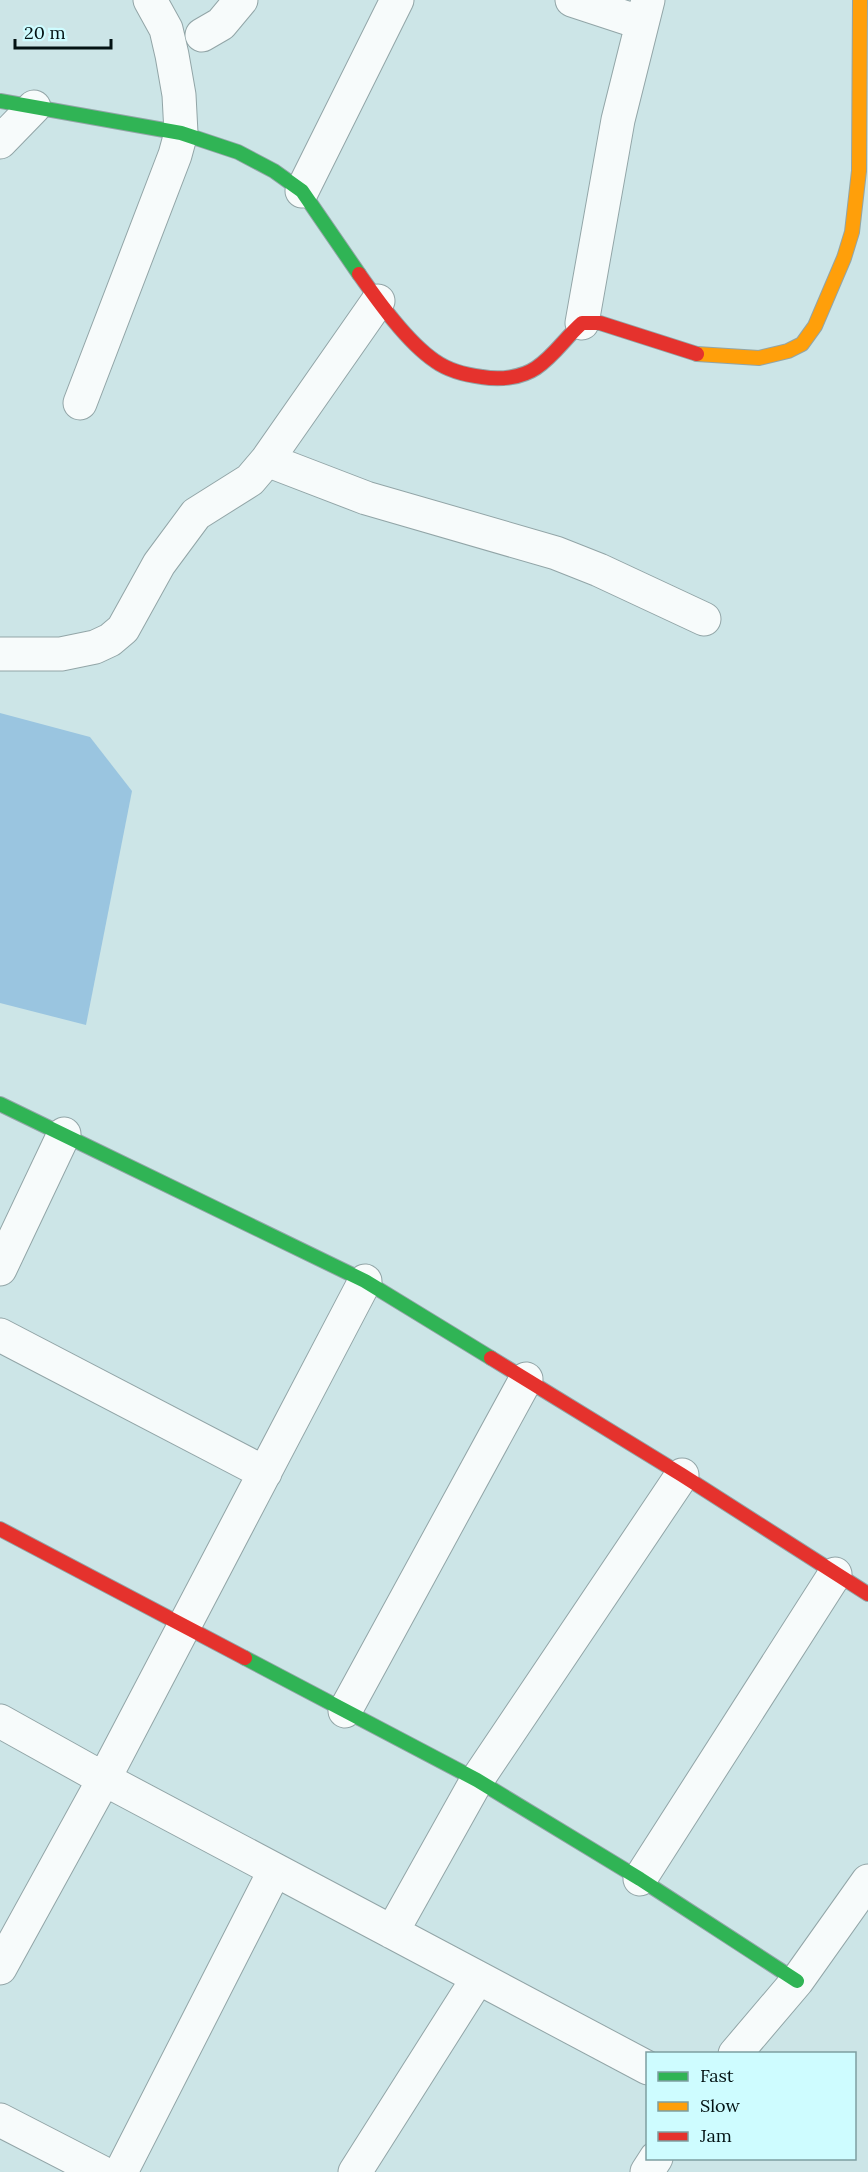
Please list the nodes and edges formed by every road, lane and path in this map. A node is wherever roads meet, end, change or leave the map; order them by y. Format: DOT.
graph roads {
  1 [pos="150,0"];
  2 [pos="241,0"];
  3 [pos="397,0"];
  4 [pos="572,0"];
  5 [pos="860,0"];
  6 [pos="645,12"];
  7 [pos="201,35"];
  8 [pos="0,101"];
  9 [pos="34,107"];
  10 [pos="181,133"];
  11 [pos="0,141"];
  12 [pos="302,191"];
  13 [pos="378,301"];
  14 [pos="582,324"];
  15 [pos="80,403"];
  16 [pos="267,460"];
  17 [pos="704,619"];
  18 [pos="0,654"];
  19 [pos="0,1104"];
  20 [pos="64,1134"];
  21 [pos="0,1269"];
  22 [pos="365,1281"];
  23 [pos="0,1335"];
  24 [pos="526,1379"];
  25 [pos="265,1473"];
  26 [pos="682,1475"];
  27 [pos="0,1529"];
  28 [pos="835,1574"];
  29 [pos="868,1594"];
  30 [pos="184,1626"];
  31 [pos="345,1711"];
  32 [pos="0,1721"];
  33 [pos="104,1779"];
  34 [pos="477,1780"];
  35 [pos="275,1870"];
  36 [pos="640,1880"];
  37 [pos="868,1881"];
  38 [pos="392,1932"];
  39 [pos="0,1968"];
  40 [pos="478,1978"];
  41 [pos="796,1981"];
  42 [pos="737,2052"];
  43 [pos="646,2067"];
  44 [pos="0,2120"];
  45 [pos="101,2172"];
  46 [pos="121,2172"];
  47 [pos="355,2172"];
  1 -- 10 [label="street"];
  2 -- 7 [label="street"];
  3 -- 12 [label="street"];
  4 -- 6 [label="street"];
  5 -- 14 [label="street"];
  6 -- 14 [label="street"];
  8 -- 9 [label="street"];
  9 -- 10 [label="street"];
  9 -- 11 [label="street"];
  10 -- 12 [label="street"];
  10 -- 15 [label="street"];
  12 -- 13 [label="street"];
  13 -- 14 [label="street"];
  13 -- 16 [label="street"];
  16 -- 17 [label="street"];
  16 -- 18 [label="street"];
  19 -- 20 [label="street"];
  20 -- 21 [label="street"];
  20 -- 22 [label="street"];
  22 -- 24 [label="street"];
  22 -- 25 [label="street"];
  23 -- 25 [label="street"];
  24 -- 26 [label="street"];
  24 -- 31 [label="street"];
  25 -- 30 [label="street"];
  26 -- 28 [label="street"];
  26 -- 34 [label="street"];
  27 -- 30 [label="street"];
  28 -- 29 [label="street"];
  28 -- 36 [label="street"];
  30 -- 31 [label="street"];
  30 -- 33 [label="street"];
  31 -- 34 [label="street"];
  32 -- 33 [label="street"];
  33 -- 35 [label="street"];
  33 -- 39 [label="street"];
  34 -- 36 [label="street"];
  34 -- 38 [label="street"];
  35 -- 38 [label="street"];
  35 -- 46 [label="street"];
  36 -- 41 [label="street"];
  37 -- 41 [label="street"];
  38 -- 40 [label="street"];
  40 -- 43 [label="street"];
  40 -- 47 [label="street"];
  41 -- 42 [label="street"];
  44 -- 45 [label="street"];
}
